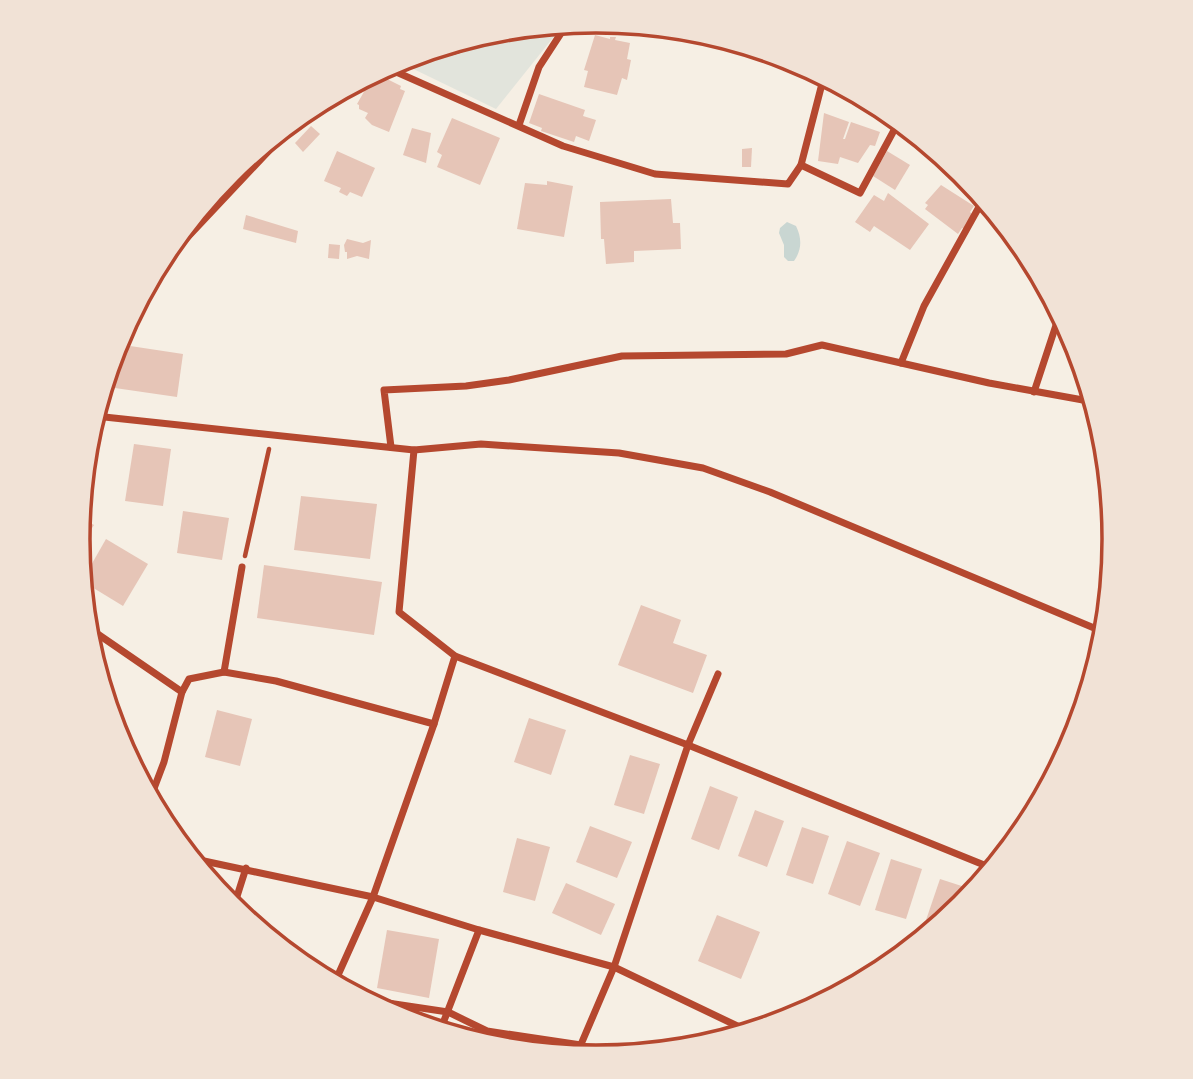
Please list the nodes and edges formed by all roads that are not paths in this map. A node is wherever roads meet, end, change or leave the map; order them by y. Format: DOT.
graph roads {
  1 [pos="560,34"];
  2 [pos="400,73"];
  3 [pos="821,86"];
  4 [pos="519,125"];
  5 [pos="894,130"];
  6 [pos="801,165"];
  7 [pos="244,177"];
  8 [pos="979,208"];
  9 [pos="208,215"];
  10 [pos="1056,327"];
  11 [pos="901,362"];
  12 [pos="1034,392"];
  13 [pos="1083,400"];
  14 [pos="106,417"];
  15 [pos="391,447"];
  16 [pos="414,450"];
  17 [pos="242,567"];
  18 [pos="1095,628"];
  19 [pos="100,635"];
  20 [pos="455,656"];
  21 [pos="224,673"];
  22 [pos="718,674"];
  23 [pos="182,692"];
  24 [pos="434,724"];
  25 [pos="688,745"];
  26 [pos="155,787"];
  27 [pos="206,861"];
  28 [pos="984,865"];
  29 [pos="246,868"];
  30 [pos="237,895"];
  31 [pos="373,897"];
  32 [pos="479,930"];
  33 [pos="614,967"];
  34 [pos="338,975"];
  35 [pos="397,1004"];
  36 [pos="447,1012"];
  37 [pos="443,1022"];
  38 [pos="736,1026"];
  39 [pos="581,1045"];
  1 -- 4 [label="street"];
  2 -- 4 [label="street"];
  3 -- 6 [label="street"];
  4 -- 6 [label="street"];
  5 -- 6 [label="street"];
  7 -- 9 [label="street"];
  8 -- 11 [label="street"];
  10 -- 12 [label="street"];
  11 -- 12 [label="street"];
  11 -- 15 [label="street"];
  12 -- 13 [label="street"];
  14 -- 15 [label="street"];
  15 -- 16 [label="street"];
  16 -- 18 [label="street"];
  16 -- 20 [label="street"];
  17 -- 21 [label="street"];
  19 -- 23 [label="street"];
  20 -- 24 [label="street"];
  20 -- 25 [label="street"];
  21 -- 23 [label="street"];
  21 -- 24 [label="street"];
  22 -- 25 [label="street"];
  23 -- 26 [label="street"];
  24 -- 31 [label="street"];
  25 -- 28 [label="street"];
  25 -- 33 [label="street"];
  27 -- 29 [label="street"];
  29 -- 30 [label="street"];
  29 -- 31 [label="street"];
  31 -- 32 [label="street"];
  31 -- 34 [label="street"];
  32 -- 33 [label="street"];
  32 -- 36 [label="street"];
  33 -- 38 [label="street"];
  33 -- 39 [label="street"];
  35 -- 36 [label="street"];
  36 -- 37 [label="street"];
  36 -- 39 [label="street"];
}
